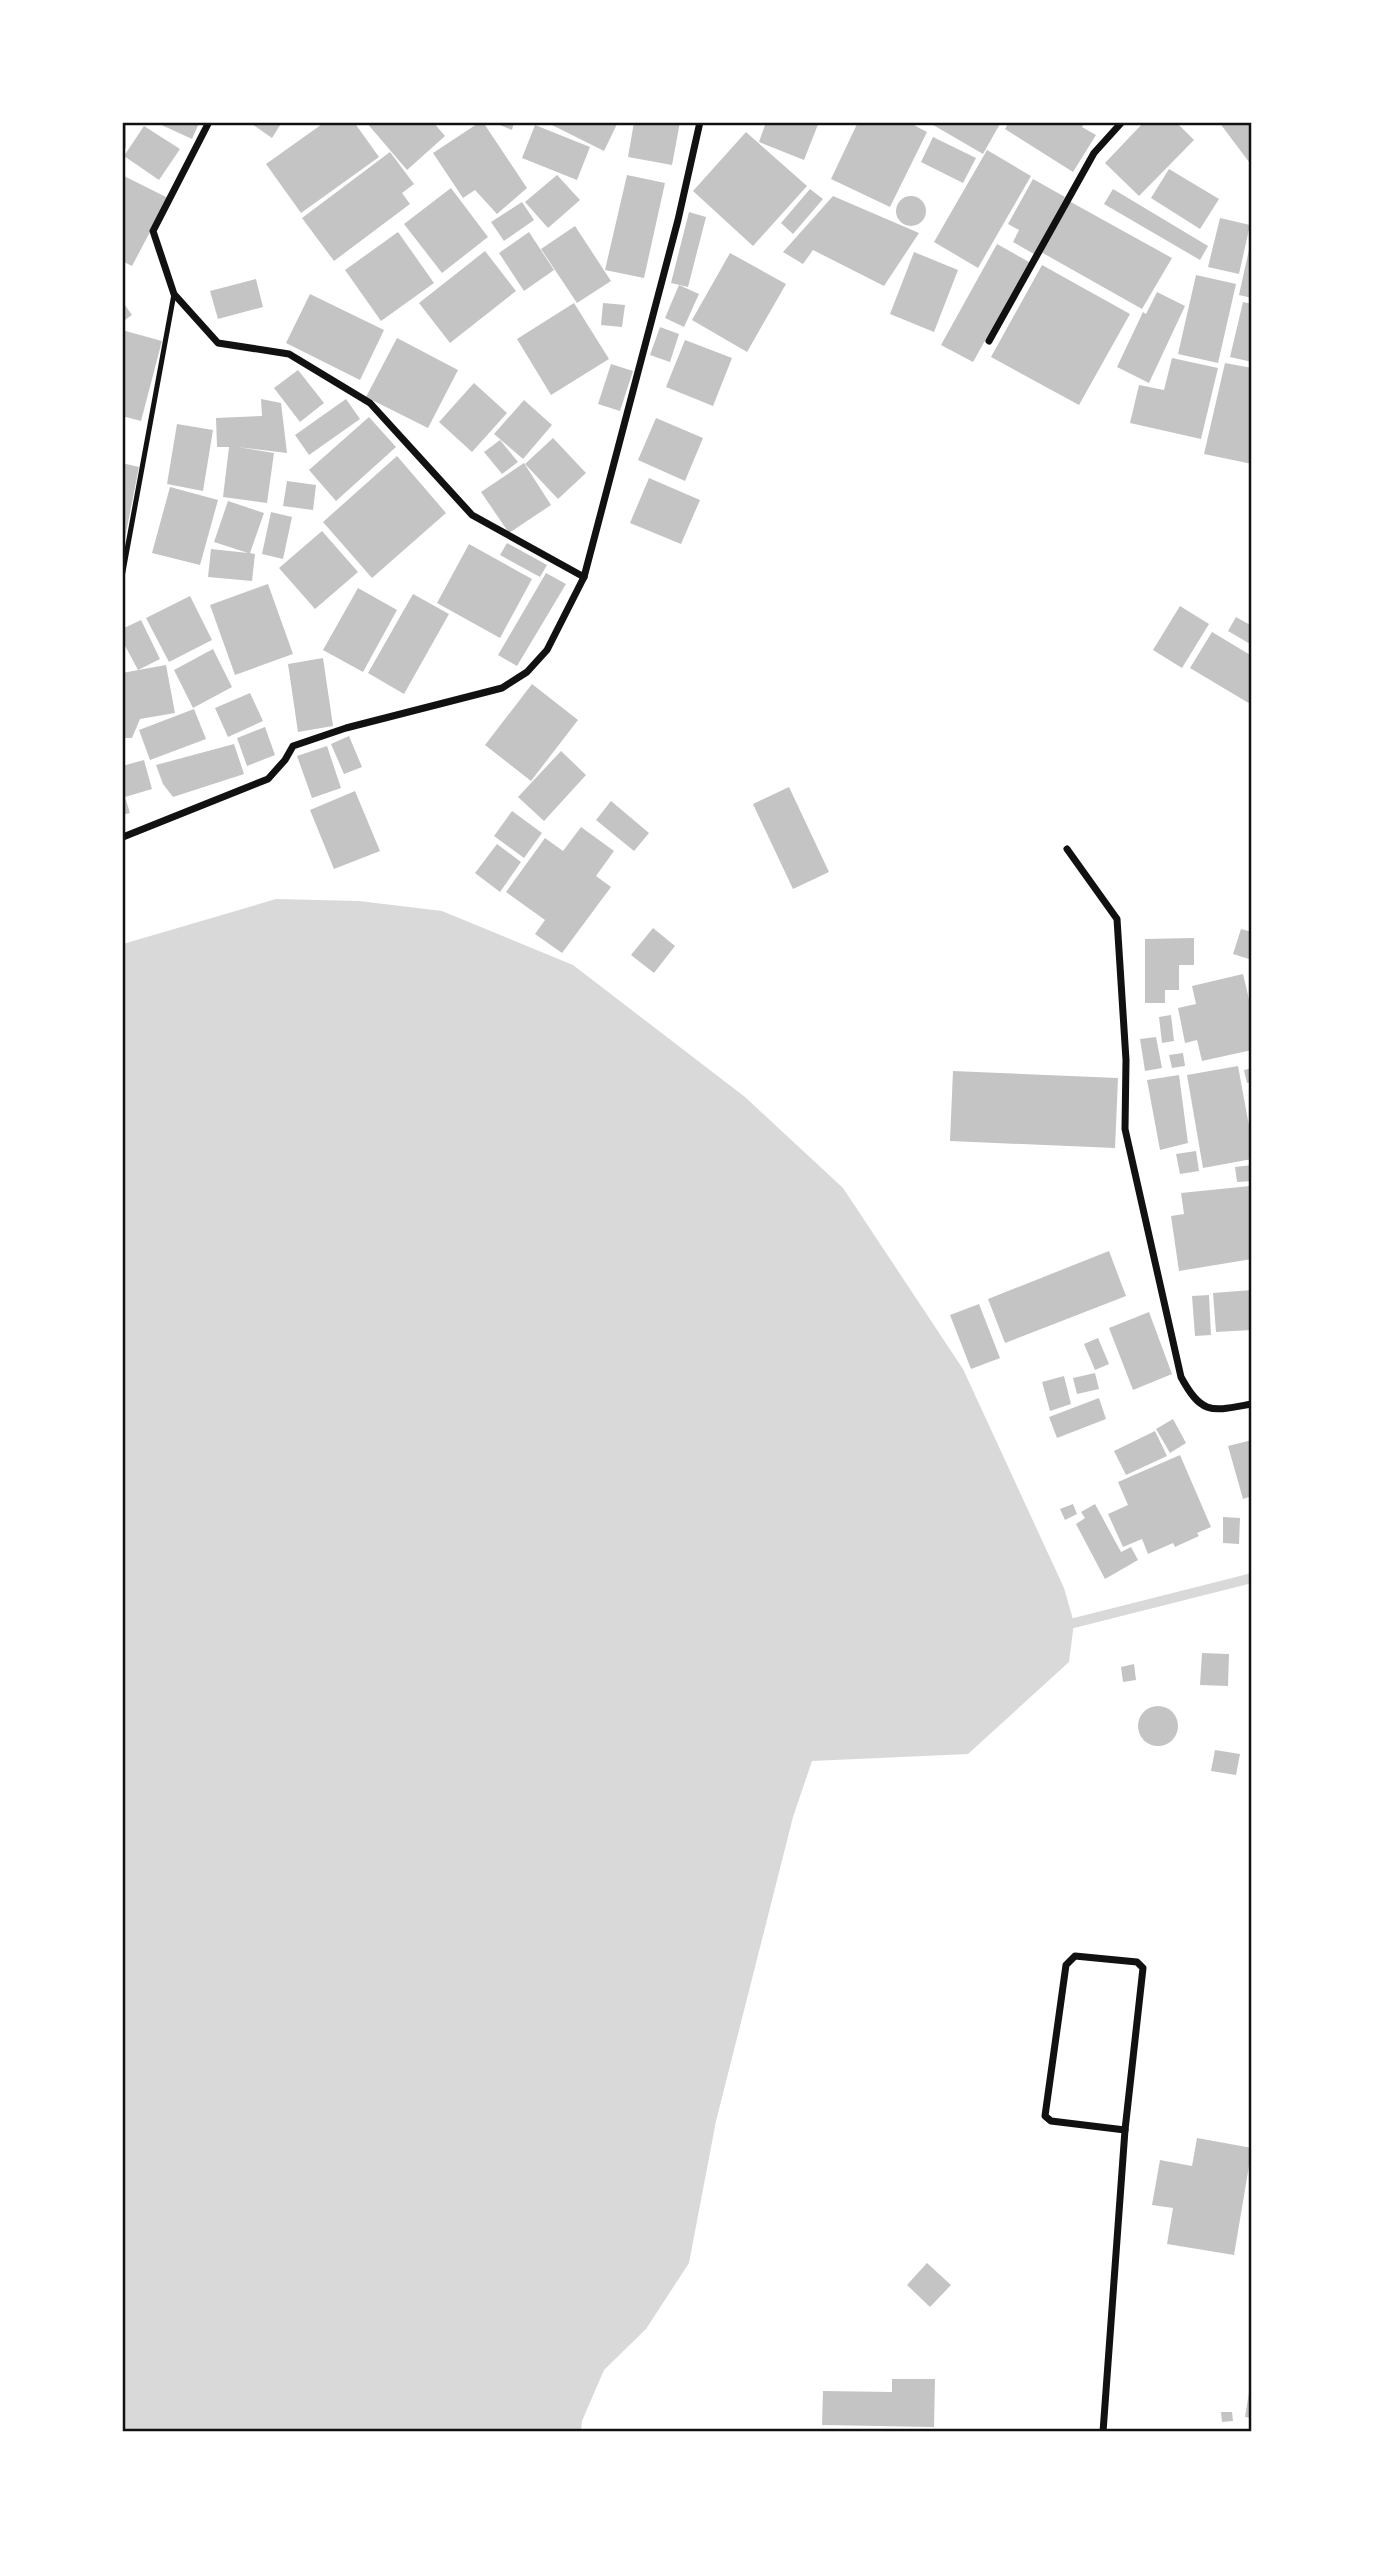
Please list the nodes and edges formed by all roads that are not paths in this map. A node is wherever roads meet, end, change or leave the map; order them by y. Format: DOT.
graph roads {
  1 [pos="209,122"];
  2 [pos="700,122"];
  3 [pos="1122,122"];
  4 [pos="174,294"];
  5 [pos="989,341"];
  6 [pos="122,577"];
  7 [pos="584,577"];
  8 [pos="123,837"];
  9 [pos="1067,849"];
  10 [pos="1251,1404"];
  11 [pos="1125,2130"];
  12 [pos="1104,2431"];
  1 -- 4 [label="street"];
  2 -- 7 [label="street"];
  3 -- 5 [label="street"];
  4 -- 6 [label="lane"];
  4 -- 7 [label="street"];
  7 -- 8 [label="street"];
  9 -- 10 [label="street"];
  11 -- 11 [label="street"];
  11 -- 12 [label="street"];
}
